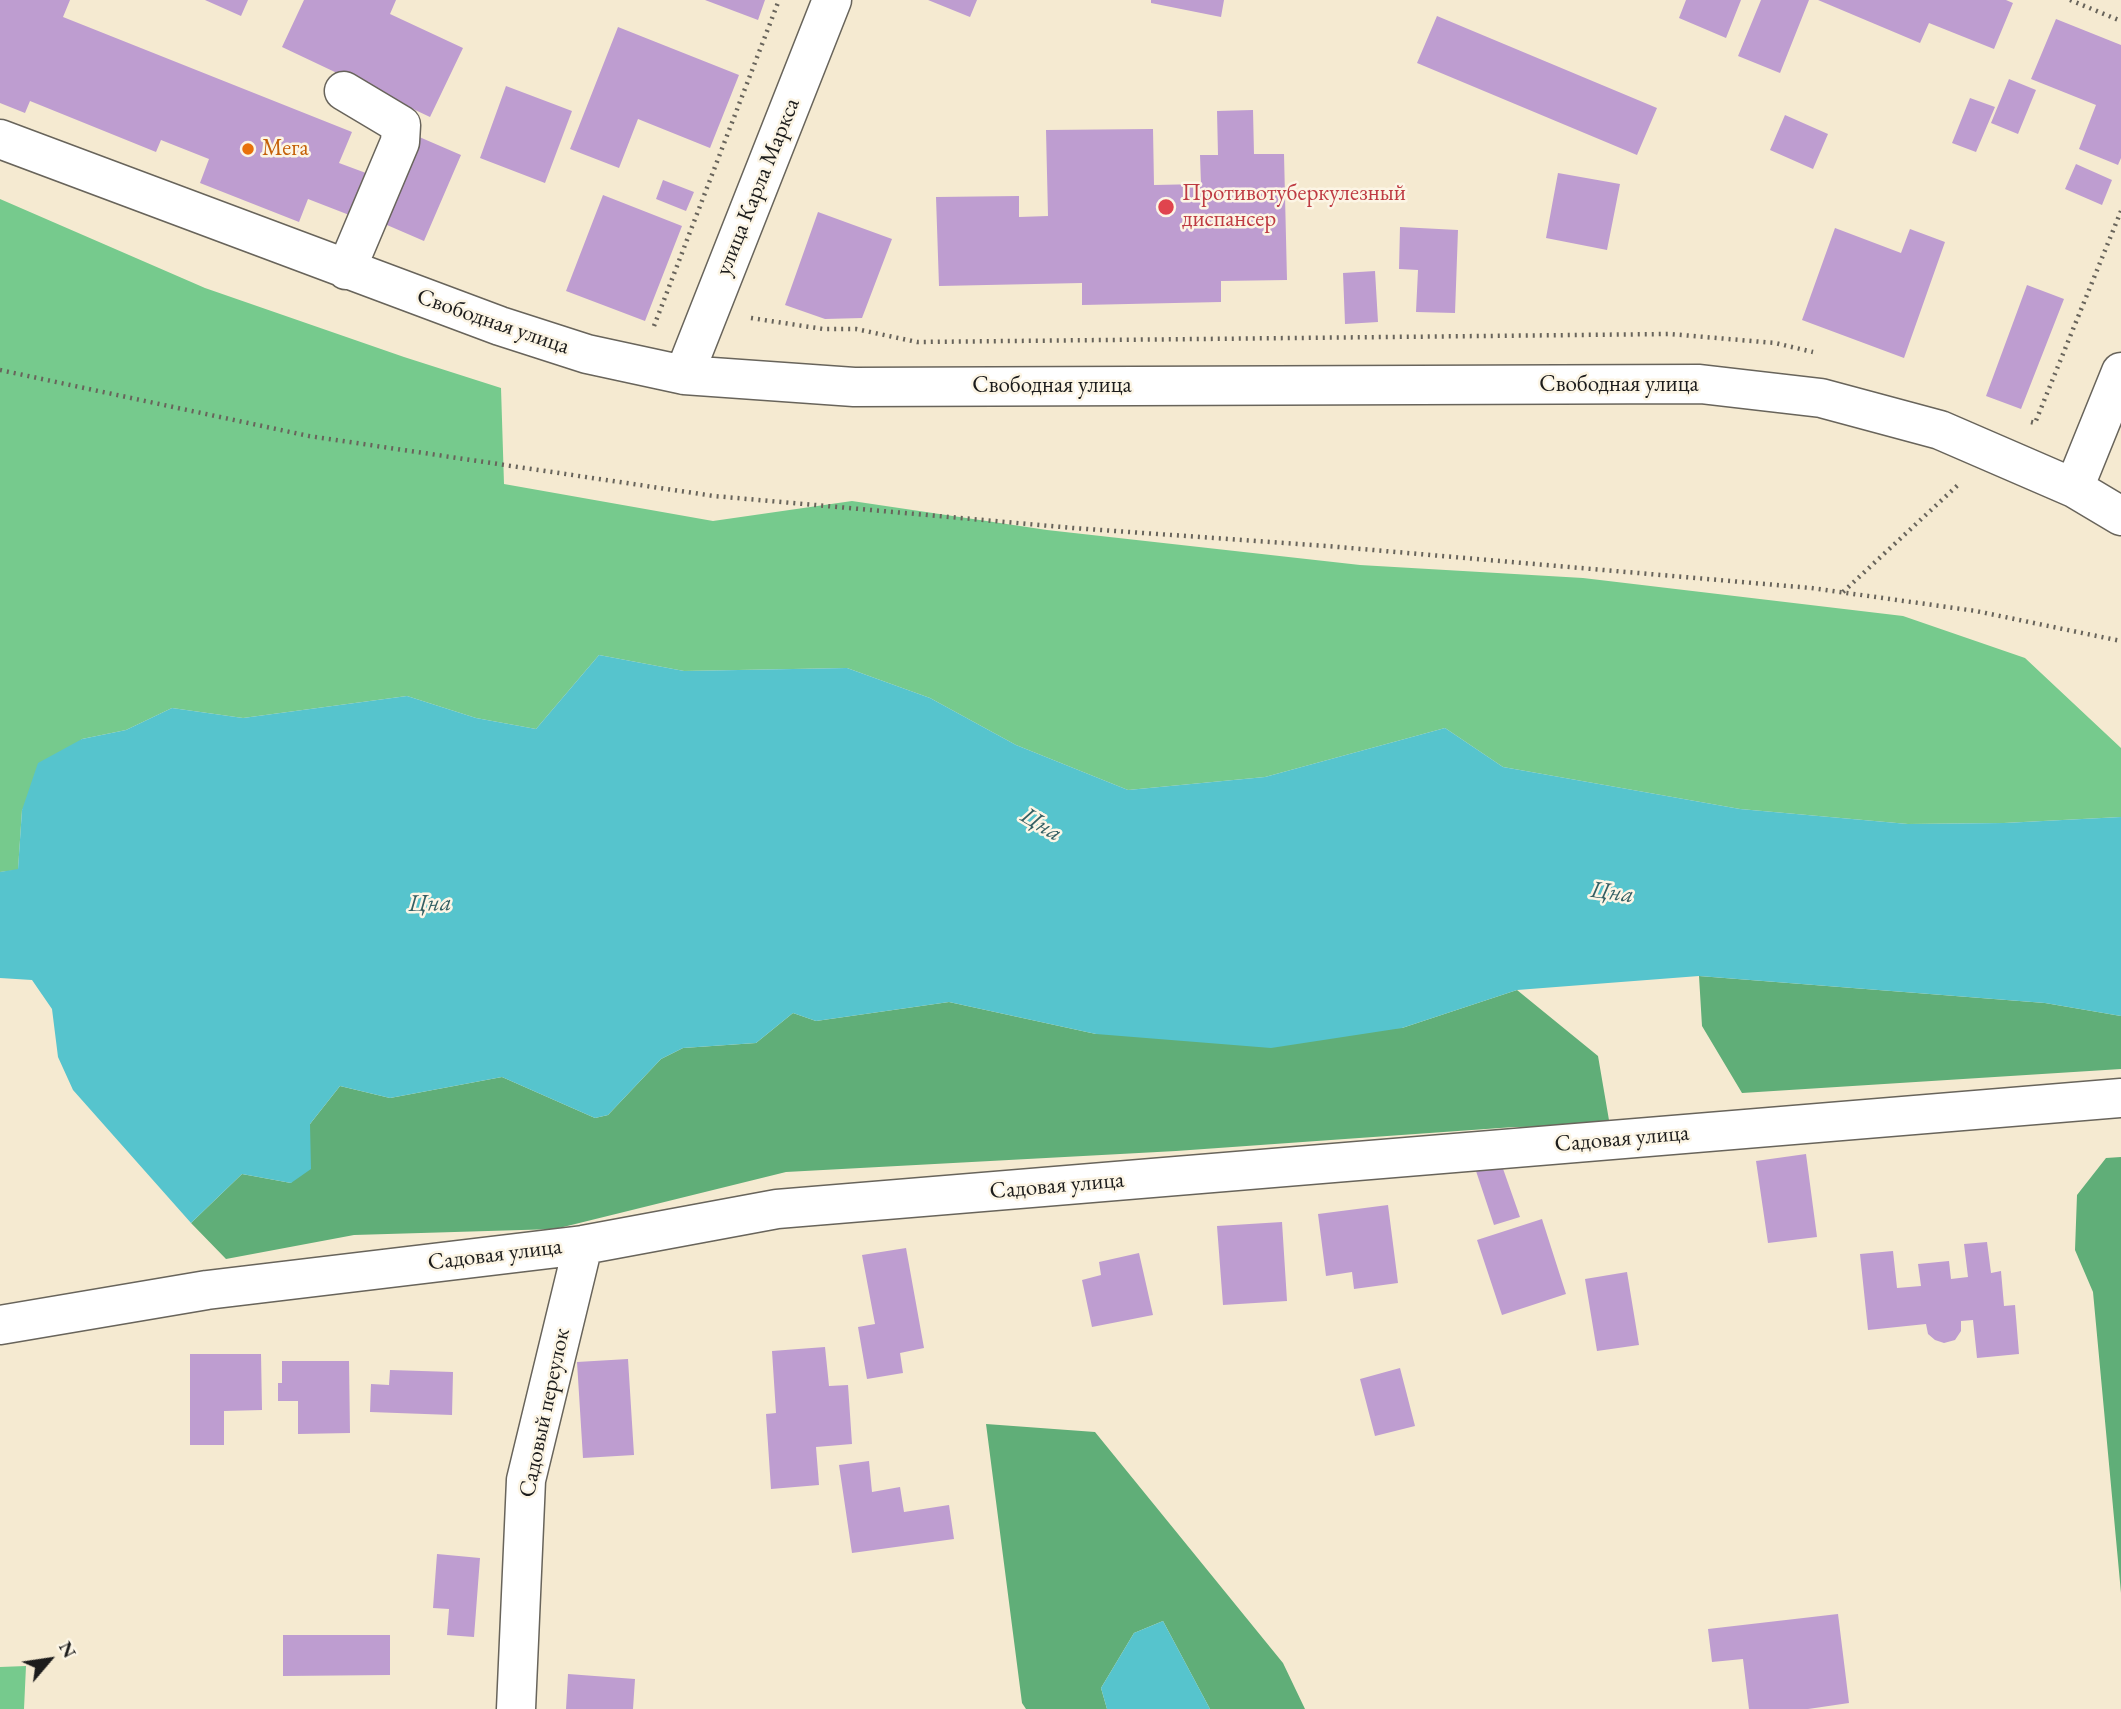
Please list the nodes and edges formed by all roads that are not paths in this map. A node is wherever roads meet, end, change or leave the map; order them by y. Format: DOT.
graph roads {
  1 [pos="832,0"];
  2 [pos="344,91"];
  3 [pos="0,139"];
  4 [pos="346,270"];
  5 [pos="2121,372"];
  6 [pos="684,375"];
  7 [pos="2074,488"];
  8 [pos="2121,516"];
  9 [pos="2121,1098"];
  10 [pos="583,1245"];
  11 [pos="0,1325"];
  12 [pos="516,1709"];
  1 -- 6 [label="street, улица Карла Маркса"];
  2 -- 4 [label="street"];
  3 -- 4 [label="street, Свободная улица"];
  4 -- 6 [label="street, Свободная улица"];
  5 -- 7 [label="street"];
  6 -- 7 [label="street, Свободная улица"];
  7 -- 8 [label="street, Свободная улица"];
  9 -- 10 [label="street, Садовая улица"];
  10 -- 11 [label="street, Садовая улица"];
  10 -- 12 [label="street, Садовый переулок"];
}
